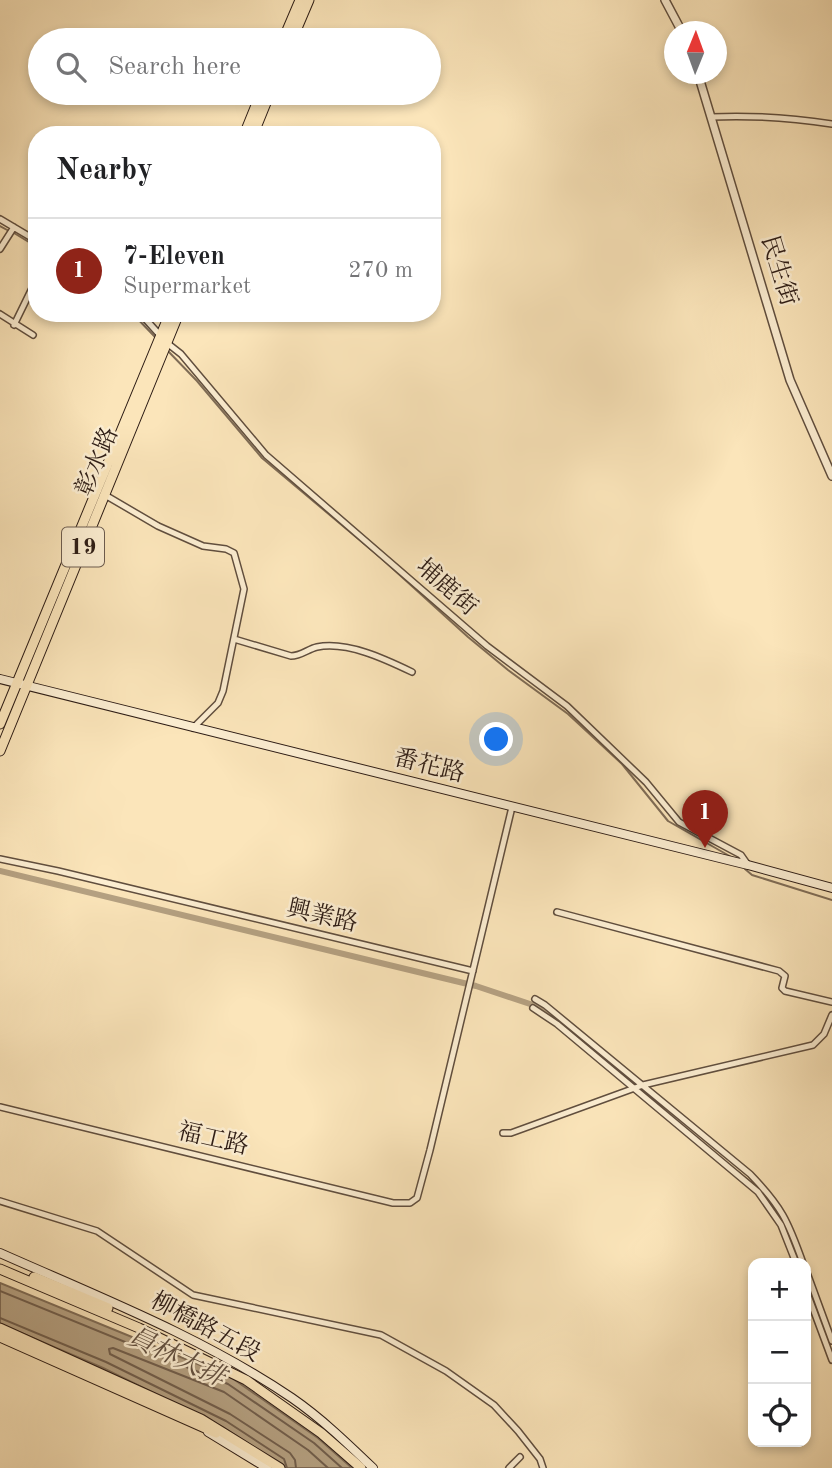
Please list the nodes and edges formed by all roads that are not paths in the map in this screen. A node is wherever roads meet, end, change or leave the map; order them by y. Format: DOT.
graph roads {
  1 [pos="300,0"];
  2 [pos="309,0"];
  3 [pos="665,0"];
  4 [pos="676,21"];
  5 [pos="288,28"];
  6 [pos="297,28"];
  7 [pos="701,84"];
  8 [pos="256,105"];
  9 [pos="265,105"];
  10 [pos="711,117"];
  11 [pos="832,124"];
  12 [pos="248,126"];
  13 [pos="257,126"];
  14 [pos="0,219"];
  15 [pos="14,227"];
  16 [pos="28,236"];
  17 [pos="0,248"];
  18 [pos="28,296"];
  19 [pos="0,314"];
  20 [pos="148,322"];
  21 [pos="168,322"];
  22 [pos="174,322"];
  23 [pos="14,325"];
  24 [pos="33,335"];
  25 [pos="164,340"];
  26 [pos="832,476"];
  27 [pos="105,495"];
  28 [pos="234,639"];
  29 [pos="412,672"];
  30 [pos="0,679"];
  31 [pos="22,685"];
  32 [pos="0,724"];
  33 [pos="193,728"];
  34 [pos="0,751"];
  35 [pos="512,807"];
  36 [pos="0,859"];
  37 [pos="748,865"];
  38 [pos="832,888"];
  39 [pos="557,912"];
  40 [pos="473,971"];
  41 [pos="535,999"];
  42 [pos="832,1002"];
  43 [pos="533,1008"];
  44 [pos="832,1015"];
  45 [pos="639,1087"];
  46 [pos="0,1107"];
  47 [pos="503,1133"];
  48 [pos="0,1201"];
  49 [pos="0,1253"];
  50 [pos="794,1258"];
  51 [pos="801,1258"];
  52 [pos="0,1262"];
  53 [pos="0,1269"];
  54 [pos="811,1284"];
  55 [pos="811,1303"];
  56 [pos="0,1328"];
  57 [pos="0,1340"];
  58 [pos="832,1341"];
  59 [pos="832,1360"];
  60 [pos="217,1366"];
  61 [pos="520,1457"];
  62 [pos="279,1467"];
  63 [pos="541,1467"];
  64 [pos="268,1468"];
  65 [pos="361,1468"];
  66 [pos="373,1468"];
  67 [pos="509,1468"];
  1 -- 5 [label="main road"];
  2 -- 6 [label="main road"];
  3 -- 4 [label="street"];
  7 -- 10 [label="street, 民生街"];
  8 -- 12 [label="main road"];
  9 -- 13 [label="main road"];
  10 -- 11 [label="street"];
  10 -- 26 [label="street, 民生街"];
  14 -- 15 [label="street"];
  15 -- 16 [label="street"];
  15 -- 17 [label="street"];
  18 -- 23 [label="street"];
  19 -- 23 [label="street"];
  20 -- 25 [label="street, 埔鹿街"];
  21 -- 25 [label="main road, 19"];
  22 -- 25 [label="main road, 19"];
  23 -- 24 [label="street"];
  25 -- 27 [label="main road, 彰水路 / 19"];
  25 -- 31 [label="main road, 彰水路 / 19"];
  25 -- 37 [label="street, 埔鹿街"];
  27 -- 28 [label="street"];
  27 -- 31 [label="main road, 彰水路 / 19"];
  28 -- 29 [label="street"];
  28 -- 33 [label="street"];
  30 -- 31 [label="main road, 番花路"];
  31 -- 32 [label="main road, 彰水路 / 19"];
  31 -- 33 [label="main road, 番花路"];
  31 -- 34 [label="main road, 彰水路 / 19"];
  33 -- 35 [label="main road, 番花路"];
  35 -- 37 [label="main road, 番花路"];
  35 -- 40 [label="street"];
  36 -- 40 [label="street, 興業路"];
  37 -- 38 [label="main road, 番花路"];
  39 -- 42 [label="street"];
  40 -- 46 [label="street, 福工路"];
  41 -- 45 [label="street"];
  43 -- 45 [label="street"];
  44 -- 45 [label="street"];
  45 -- 47 [label="street"];
  45 -- 50 [label="street"];
  45 -- 51 [label="street"];
  48 -- 63 [label="street"];
  49 -- 66 [label="main road, 柳橋路五段"];
  52 -- 60 [label="main road"];
  53 -- 60 [label="main road"];
  54 -- 58 [label="street"];
  55 -- 59 [label="street"];
  56 -- 62 [label="main road"];
  57 -- 62 [label="main road"];
  57 -- 64 [label="main road"];
  60 -- 65 [label="main road"];
  61 -- 67 [label="street"];
}
